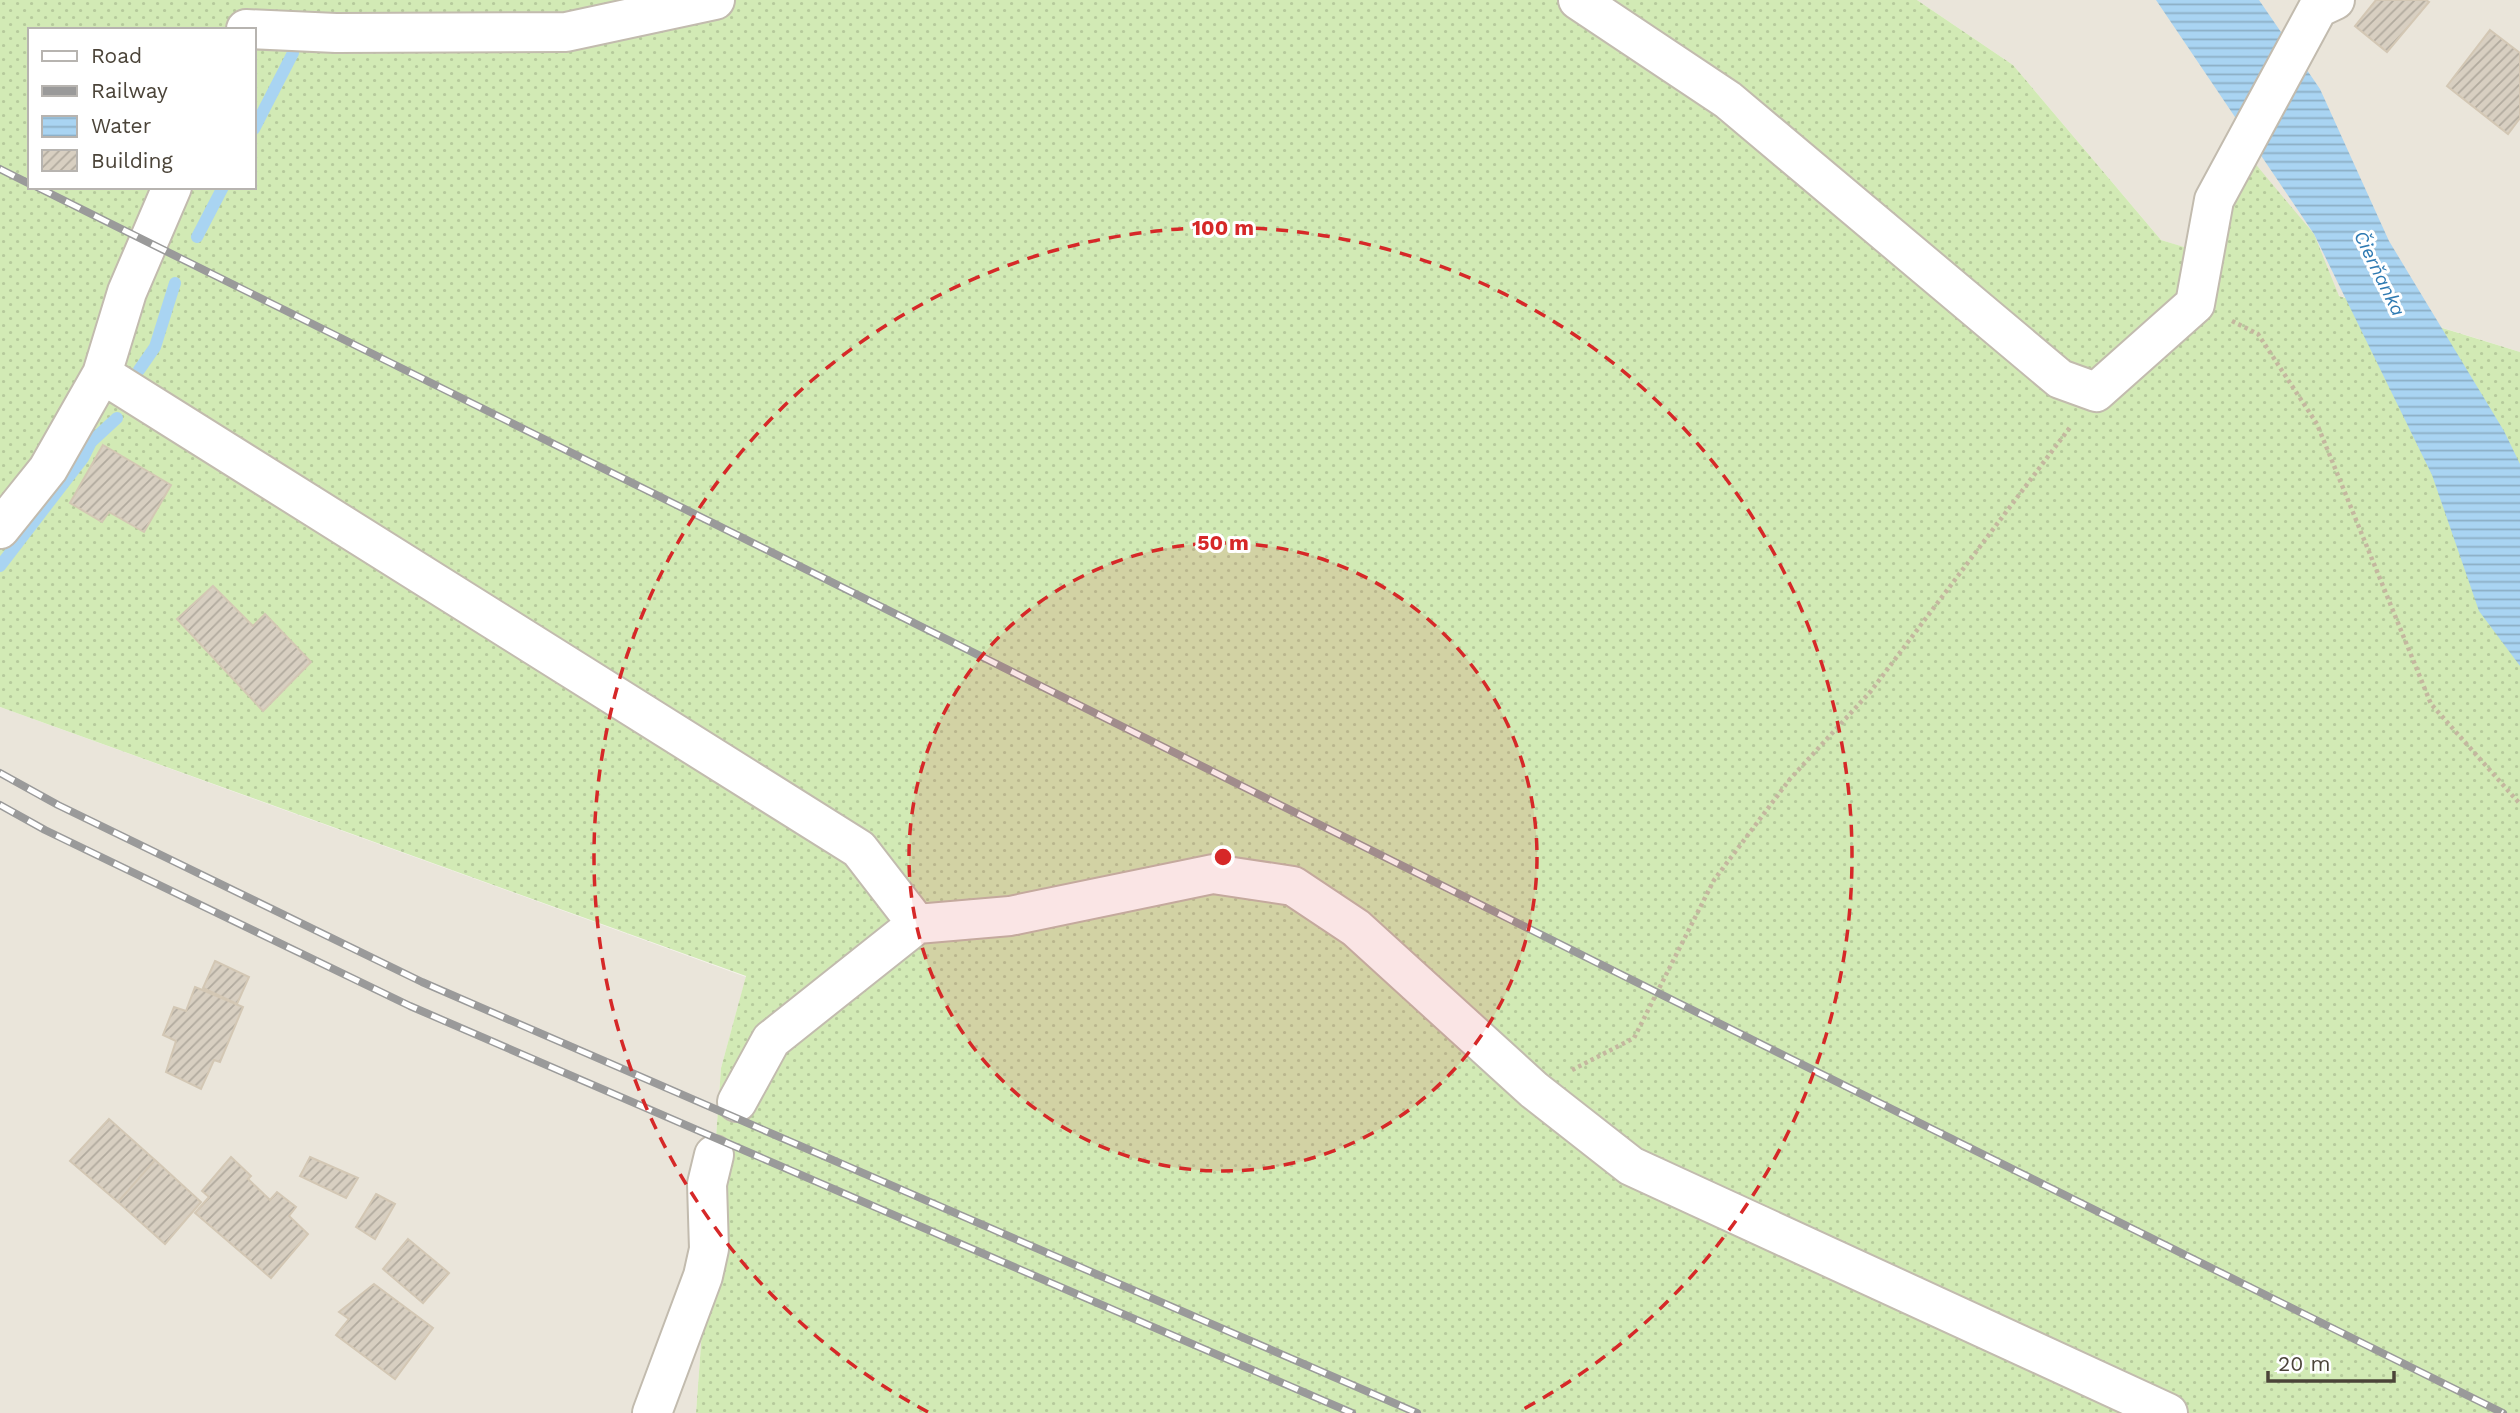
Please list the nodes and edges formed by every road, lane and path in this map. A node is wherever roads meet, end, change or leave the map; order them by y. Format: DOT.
graph roads {
  1 [pos="715,0"];
  2 [pos="1578,0"];
  3 [pos="2327,4"];
  4 [pos="248,19"];
  5 [pos="171,189"];
  6 [pos="2195,304"];
  7 [pos="102,374"];
  8 [pos="2096,392"];
  9 [pos="0,529"];
  10 [pos="2520,804"];
  11 [pos="917,923"];
  12 [pos="1534,1090"];
  13 [pos="737,1102"];
  14 [pos="714,1155"];
  15 [pos="653,1413"];
  16 [pos="2168,1413"];
  1 -- 4 [label="street"];
  2 -- 8 [label="street"];
  3 -- 6 [label="street"];
  5 -- 7 [label="street"];
  6 -- 8 [label="street"];
  6 -- 10 [label="path"];
  7 -- 9 [label="street"];
  7 -- 11 [label="street"];
  8 -- 12 [label="path"];
  11 -- 12 [label="street"];
  11 -- 13 [label="street"];
  12 -- 16 [label="street"];
  14 -- 15 [label="street"];
}
